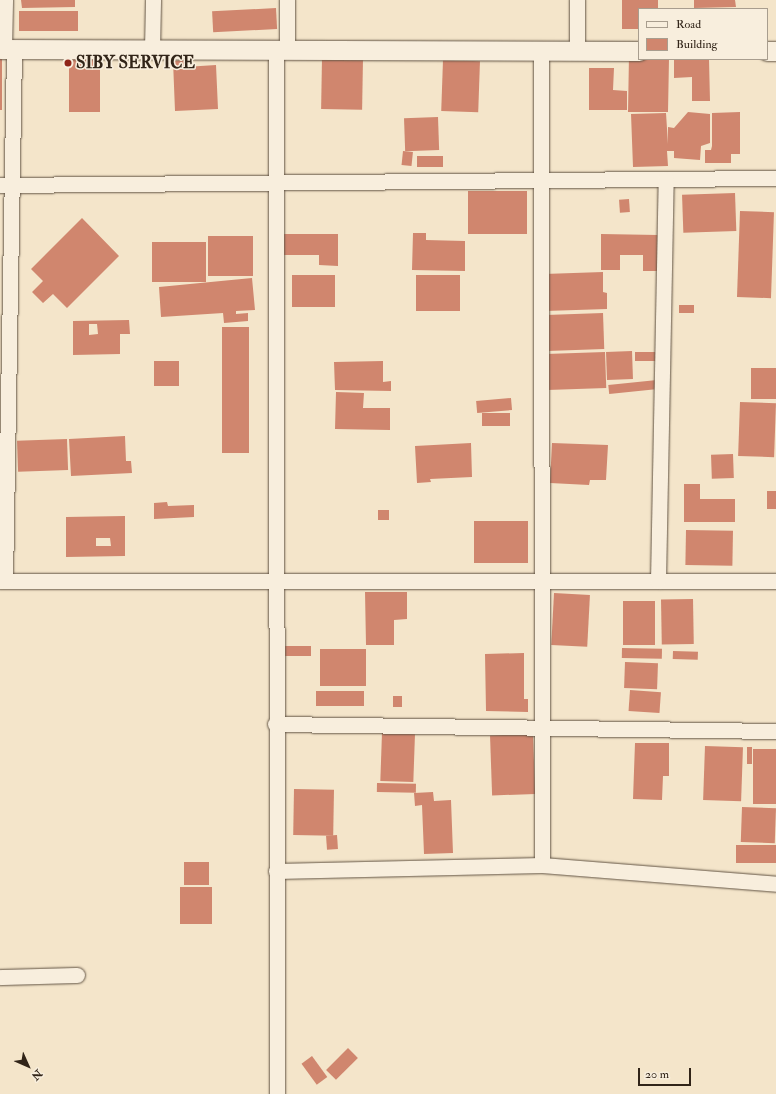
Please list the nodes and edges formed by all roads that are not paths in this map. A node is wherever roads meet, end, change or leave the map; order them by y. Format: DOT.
graph roads {
  1 [pos="5,0"];
  2 [pos="153,0"];
  3 [pos="287,0"];
  4 [pos="577,0"];
  5 [pos="6,49"];
  6 [pos="152,49"];
  7 [pos="281,50"];
  8 [pos="541,51"];
  9 [pos="576,51"];
  10 [pos="638,51"];
  11 [pos="776,178"];
  12 [pos="666,179"];
  13 [pos="541,180"];
  14 [pos="275,183"];
  15 [pos="6,185"];
  16 [pos="2,581"];
  17 [pos="275,581"];
  18 [pos="542,581"];
  19 [pos="658,581"];
  20 [pos="776,581"];
  21 [pos="275,724"];
  22 [pos="542,728"];
  23 [pos="776,731"];
  24 [pos="542,865"];
  25 [pos="276,871"];
  26 [pos="776,884"];
  27 [pos="76,975"];
  28 [pos="0,977"];
  29 [pos="277,1094"];
  1 -- 5 [label="street"];
  2 -- 6 [label="street"];
  3 -- 7 [label="street"];
  4 -- 9 [label="street"];
  5 -- 6 [label="street"];
  5 -- 15 [label="street"];
  6 -- 7 [label="street"];
  7 -- 8 [label="street"];
  7 -- 14 [label="street"];
  8 -- 9 [label="street"];
  8 -- 13 [label="street"];
  9 -- 10 [label="street"];
  11 -- 12 [label="street"];
  12 -- 13 [label="street"];
  12 -- 19 [label="street"];
  13 -- 14 [label="street"];
  13 -- 18 [label="street"];
  14 -- 15 [label="street"];
  14 -- 17 [label="street"];
  15 -- 16 [label="street"];
  16 -- 17 [label="street"];
  17 -- 18 [label="street"];
  17 -- 21 [label="street"];
  18 -- 19 [label="street"];
  18 -- 22 [label="street"];
  19 -- 20 [label="street"];
  21 -- 22 [label="street"];
  21 -- 25 [label="street"];
  22 -- 23 [label="street"];
  22 -- 24 [label="street"];
  24 -- 25 [label="street"];
  24 -- 26 [label="street"];
  25 -- 29 [label="street"];
  27 -- 28 [label="street"];
}
